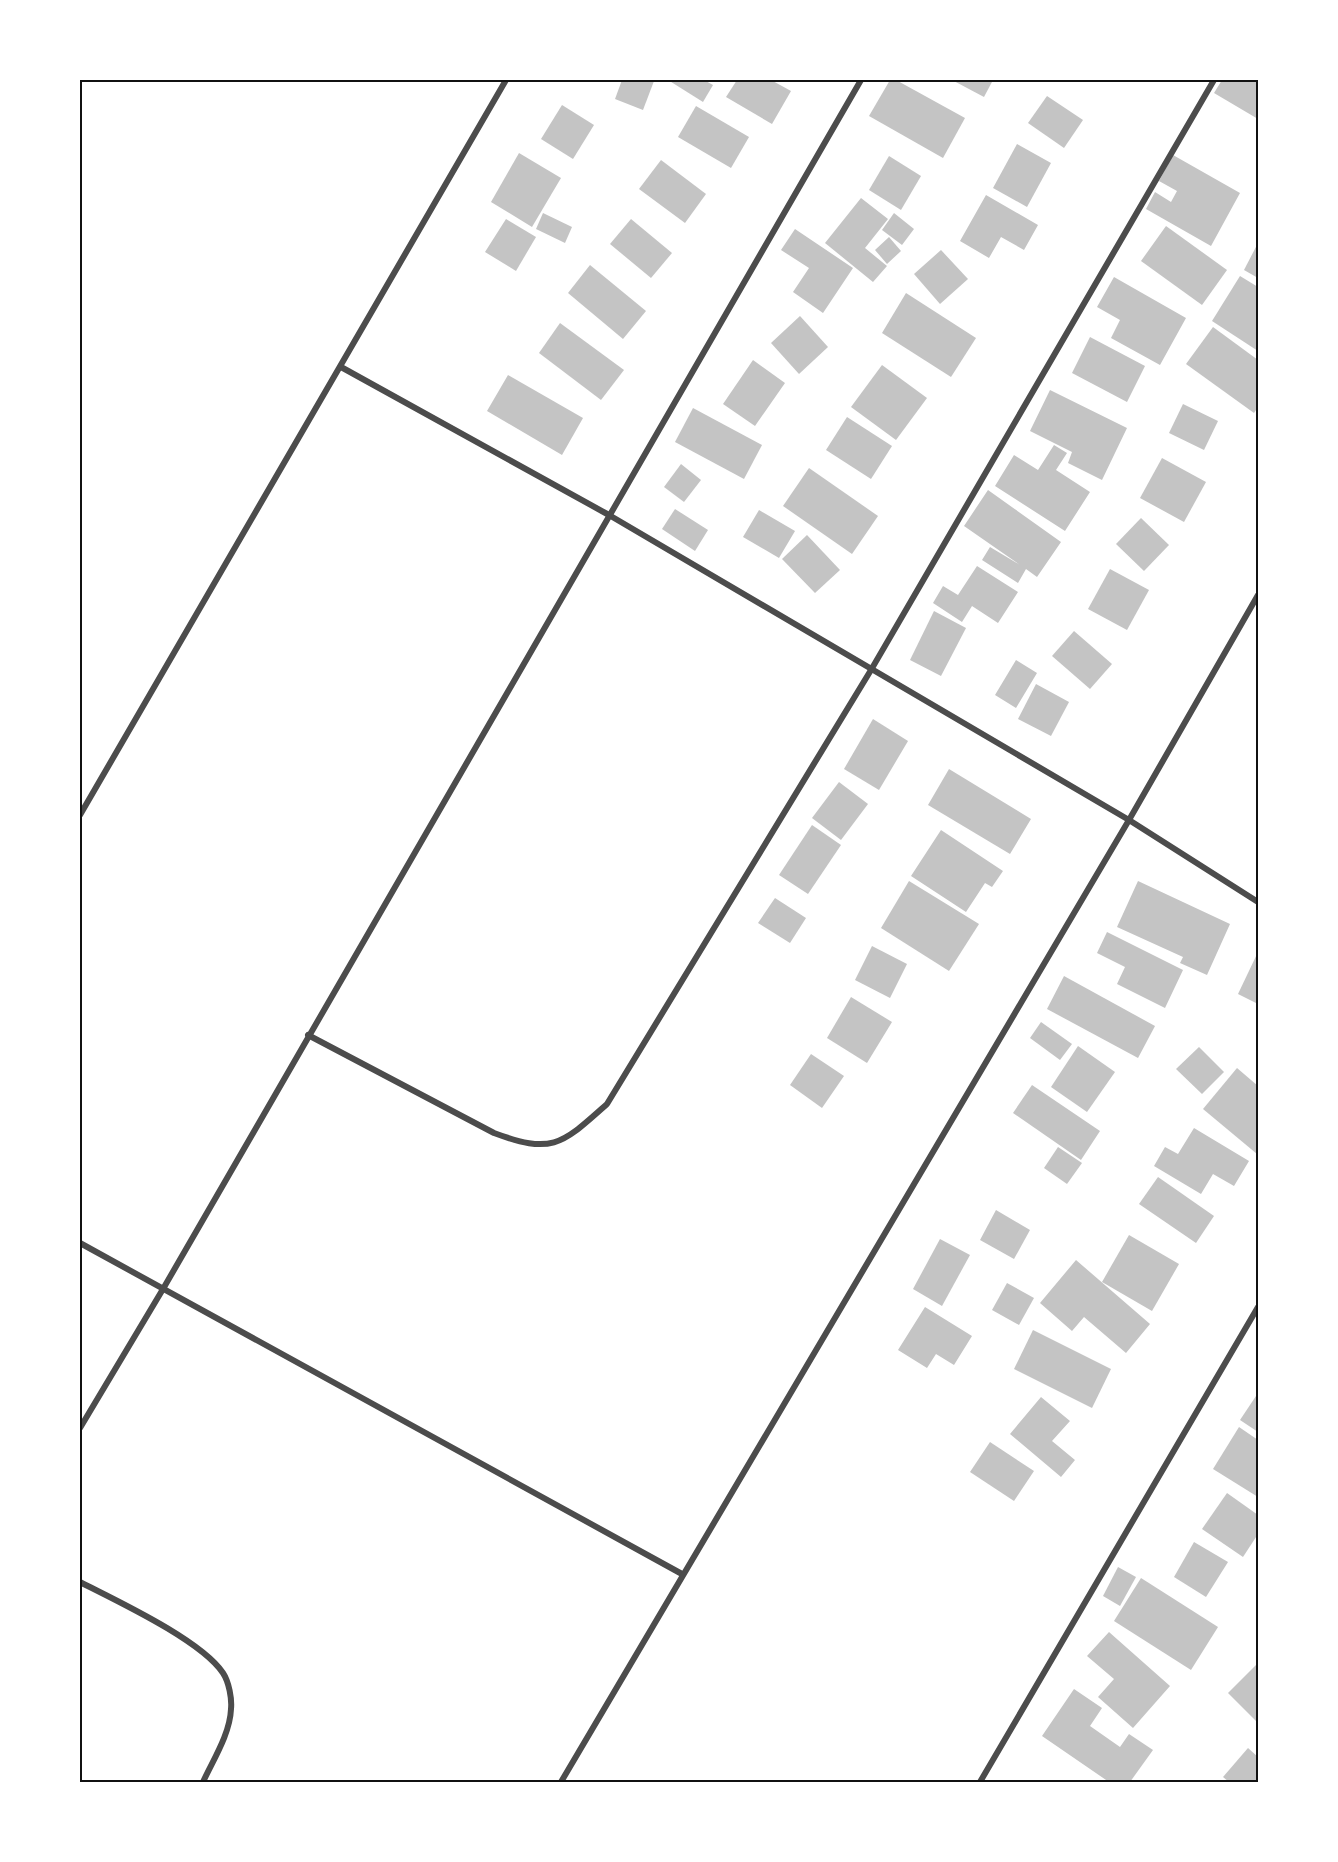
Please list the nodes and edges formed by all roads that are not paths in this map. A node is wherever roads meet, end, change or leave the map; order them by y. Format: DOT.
graph roads {
  1 [pos="506,80"];
  2 [pos="861,80"];
  3 [pos="1214,80"];
  4 [pos="341,367"];
  5 [pos="609,515"];
  6 [pos="1258,595"];
  7 [pos="871,670"];
  8 [pos="80,816"];
  9 [pos="1129,820"];
  10 [pos="1258,902"];
  11 [pos="308,1035"];
  12 [pos="80,1243"];
  13 [pos="163,1289"];
  14 [pos="1258,1307"];
  15 [pos="80,1428"];
  16 [pos="682,1574"];
  17 [pos="80,1582"];
  18 [pos="203,1782"];
  19 [pos="561,1782"];
  20 [pos="980,1782"];
  1 -- 4 [label="street"];
  2 -- 5 [label="street"];
  3 -- 7 [label="street"];
  4 -- 5 [label="street"];
  4 -- 8 [label="street"];
  5 -- 7 [label="street"];
  5 -- 11 [label="street"];
  6 -- 9 [label="street"];
  7 -- 9 [label="street"];
  7 -- 11 [label="street"];
  9 -- 10 [label="street"];
  9 -- 16 [label="street"];
  11 -- 13 [label="street"];
  12 -- 13 [label="street"];
  13 -- 15 [label="street"];
  13 -- 16 [label="street"];
  14 -- 20 [label="street"];
  16 -- 19 [label="street"];
  17 -- 18 [label="street"];
}
